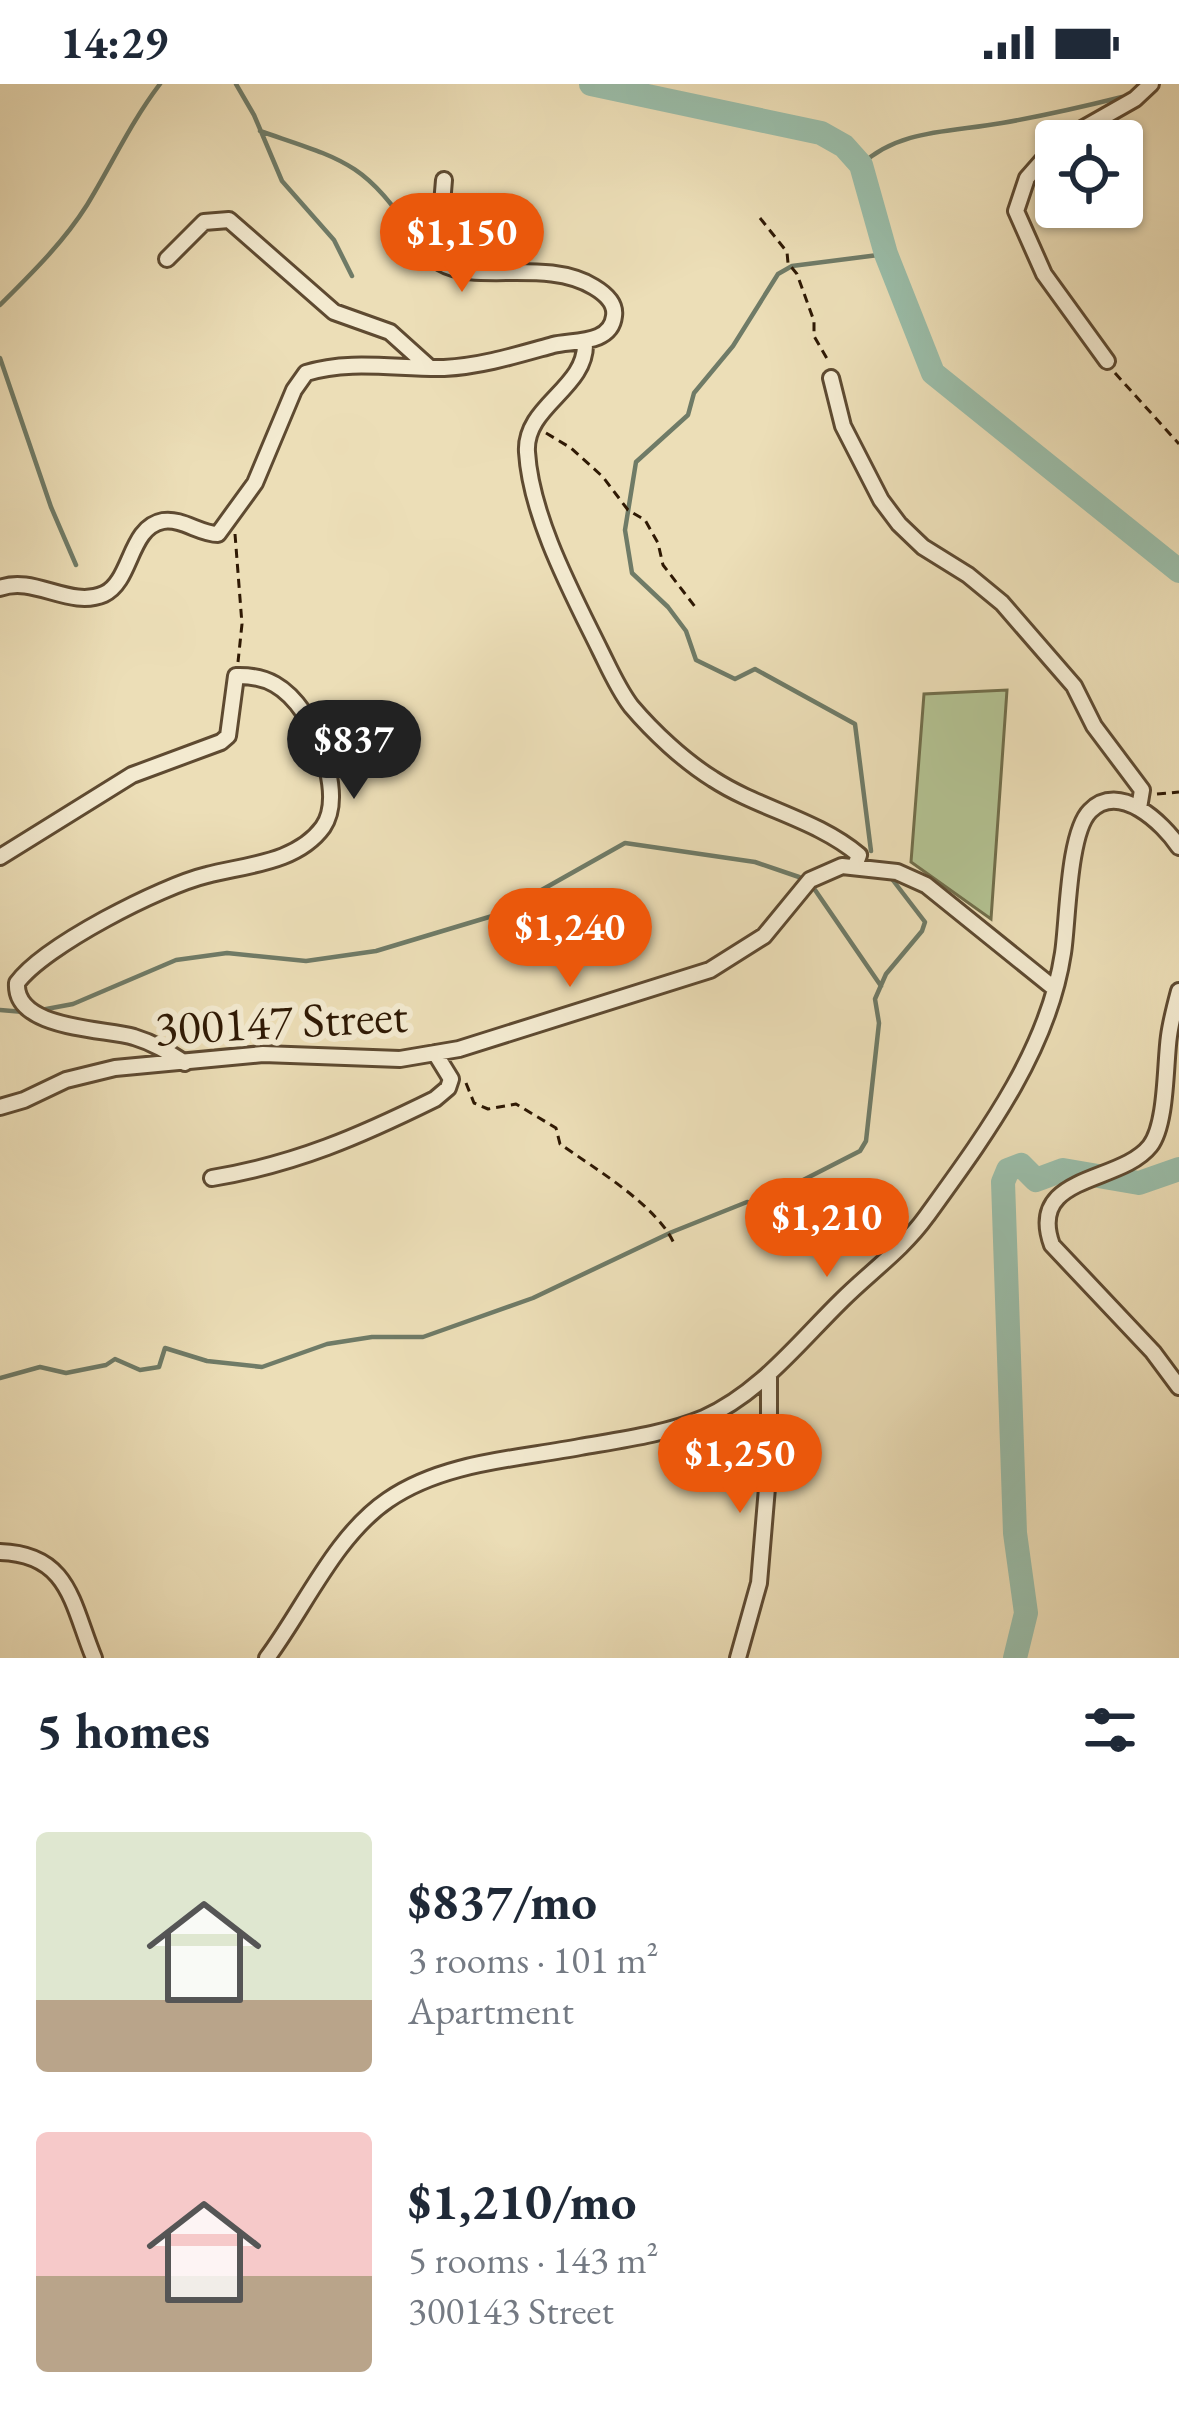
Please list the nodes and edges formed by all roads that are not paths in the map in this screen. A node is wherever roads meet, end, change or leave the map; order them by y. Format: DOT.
graph roads {
  1 [pos="1151,84"];
  2 [pos="1099,120"];
  3 [pos="1035,169"];
  4 [pos="444,180"];
  5 [pos="167,259"];
  6 [pos="585,343"];
  7 [pos="1107,362"];
  8 [pos="430,368"];
  9 [pos="831,380"];
  10 [pos="0,588"];
  11 [pos="1140,803"];
  12 [pos="1179,847"];
  13 [pos="0,857"];
  14 [pos="855,866"];
  15 [pos="1055,989"];
  16 [pos="1179,991"];
  17 [pos="435,1053"];
  18 [pos="184,1063"];
  19 [pos="0,1107"];
  20 [pos="212,1178"];
  21 [pos="769,1375"];
  22 [pos="1179,1387"];
  23 [pos="0,1552"];
  24 [pos="94,1658"];
  25 [pos="268,1658"];
  26 [pos="738,1658"];
  1 -- 2 [label="street"];
  3 -- 7 [label="street"];
  4 -- 6 [label="street"];
  5 -- 8 [label="street"];
  6 -- 8 [label="street"];
  6 -- 14 [label="street"];
  8 -- 10 [label="street"];
  9 -- 11 [label="street"];
  11 -- 12 [label="street"];
  11 -- 15 [label="street"];
  13 -- 18 [label="street"];
  14 -- 15 [label="street"];
  14 -- 17 [label="street, 300147 Street"];
  15 -- 21 [label="street"];
  16 -- 22 [label="street"];
  17 -- 18 [label="street, 300147 Street"];
  17 -- 20 [label="street"];
  18 -- 19 [label="street, 300147 Street"];
  21 -- 25 [label="street"];
  21 -- 26 [label="street"];
  23 -- 24 [label="street"];
}
